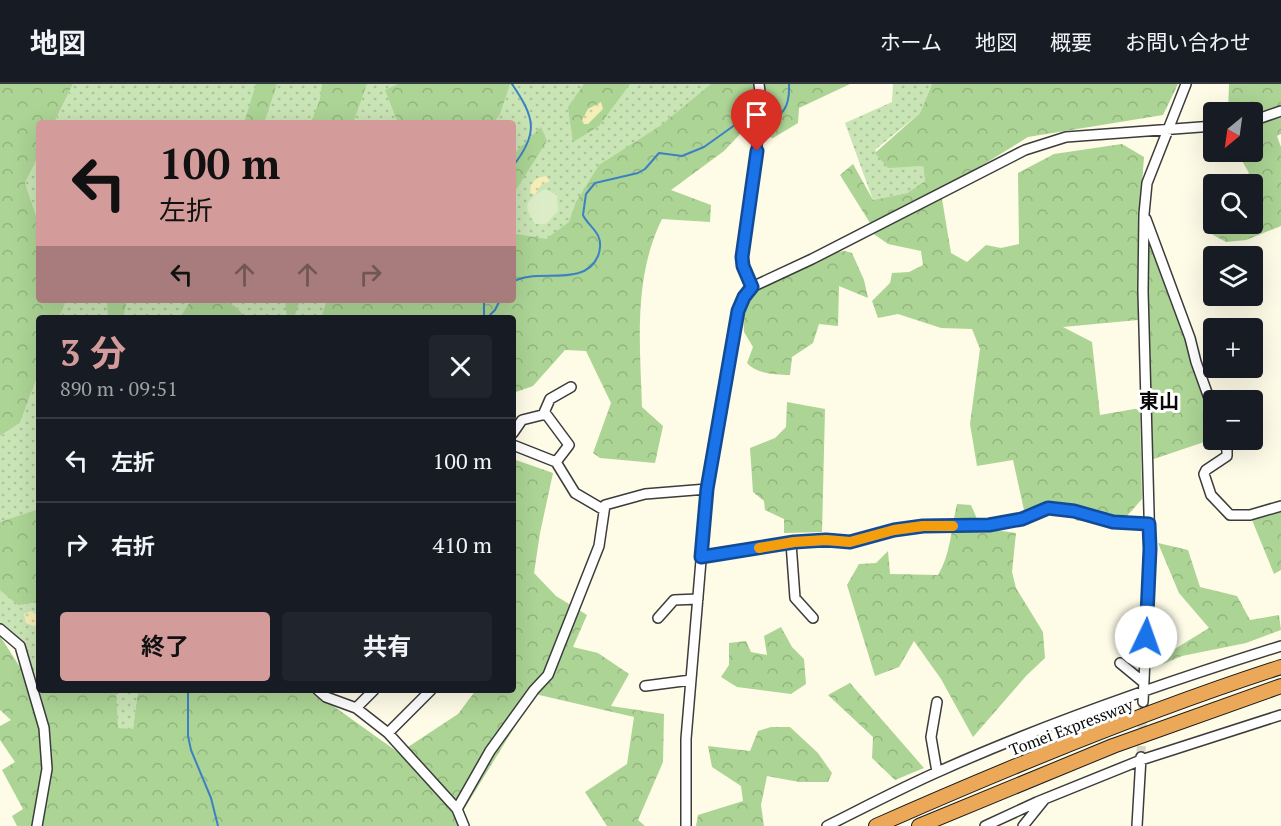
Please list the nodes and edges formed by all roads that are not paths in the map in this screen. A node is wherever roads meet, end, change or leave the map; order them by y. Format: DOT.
graph roads {
  1 [pos="759,84"];
  2 [pos="1186,84"];
  3 [pos="1281,111"];
  4 [pos="1263,117"];
  5 [pos="1203,127"];
  6 [pos="1167,130"];
  7 [pos="1144,214"];
  8 [pos="752,287"];
  9 [pos="571,387"];
  10 [pos="1206,390"];
  11 [pos="543,415"];
  12 [pos="516,429"];
  13 [pos="516,446"];
  14 [pos="1227,450"];
  15 [pos="556,462"];
  16 [pos="707,489"];
  17 [pos="1281,506"];
  18 [pos="604,510"];
  19 [pos="1149,524"];
  20 [pos="791,543"];
  21 [pos="701,557"];
  22 [pos="698,599"];
  23 [pos="658,618"];
  24 [pos="813,618"];
  25 [pos="0,629"];
  26 [pos="1281,646"];
  27 [pos="1120,663"];
  28 [pos="1281,667"];
  29 [pos="691,680"];
  30 [pos="645,686"];
  31 [pos="1143,686"];
  32 [pos="1281,686"];
  33 [pos="321,693"];
  34 [pos="371,693"];
  35 [pos="428,693"];
  36 [pos="1281,694"];
  37 [pos="937,702"];
  38 [pos="1143,702"];
  39 [pos="356,708"];
  40 [pos="1192,716"];
  41 [pos="1281,716"];
  42 [pos="388,733"];
  43 [pos="1141,757"];
  44 [pos="937,772"];
  45 [pos="1045,799"];
  46 [pos="458,810"];
  47 [pos="37,826"];
  48 [pos="464,826"];
  49 [pos="686,826"];
  50 [pos="827,826"];
  51 [pos="876,826"];
  52 [pos="919,826"];
  53 [pos="985,826"];
  54 [pos="1023,826"];
  55 [pos="1137,826"];
  1 -- 8 [label="street"];
  2 -- 6 [label="street"];
  3 -- 4 [label="street"];
  5 -- 6 [label="street"];
  6 -- 7 [label="street"];
  6 -- 8 [label="street"];
  7 -- 10 [label="street"];
  7 -- 19 [label="street"];
  8 -- 16 [label="street"];
  9 -- 11 [label="street"];
  11 -- 12 [label="street"];
  11 -- 15 [label="street"];
  13 -- 15 [label="street"];
  14 -- 17 [label="street"];
  15 -- 18 [label="street"];
  16 -- 18 [label="street"];
  16 -- 21 [label="street"];
  18 -- 46 [label="street"];
  19 -- 20 [label="street"];
  19 -- 31 [label="street"];
  20 -- 21 [label="street"];
  20 -- 24 [label="street"];
  21 -- 22 [label="street"];
  22 -- 23 [label="street"];
  22 -- 29 [label="street"];
  25 -- 47 [label="street"];
  26 -- 31 [label="street"];
  27 -- 31 [label="street"];
  28 -- 51 [label="highway, Tomei Expressway"];
  29 -- 30 [label="street"];
  29 -- 49 [label="street"];
  31 -- 38 [label="street"];
  31 -- 44 [label="street"];
  32 -- 40 [label="highway, Tomei Expressway"];
  33 -- 39 [label="street"];
  34 -- 39 [label="street"];
  35 -- 42 [label="street"];
  36 -- 40 [label="highway"];
  37 -- 44 [label="street"];
  39 -- 42 [label="street"];
  40 -- 52 [label="highway, Tomei Expressway"];
  41 -- 43 [label="street"];
  42 -- 46 [label="street"];
  43 -- 45 [label="street"];
  43 -- 55 [label="street"];
  44 -- 50 [label="street"];
  45 -- 53 [label="street"];
  45 -- 54 [label="street"];
  46 -- 48 [label="street"];
}
